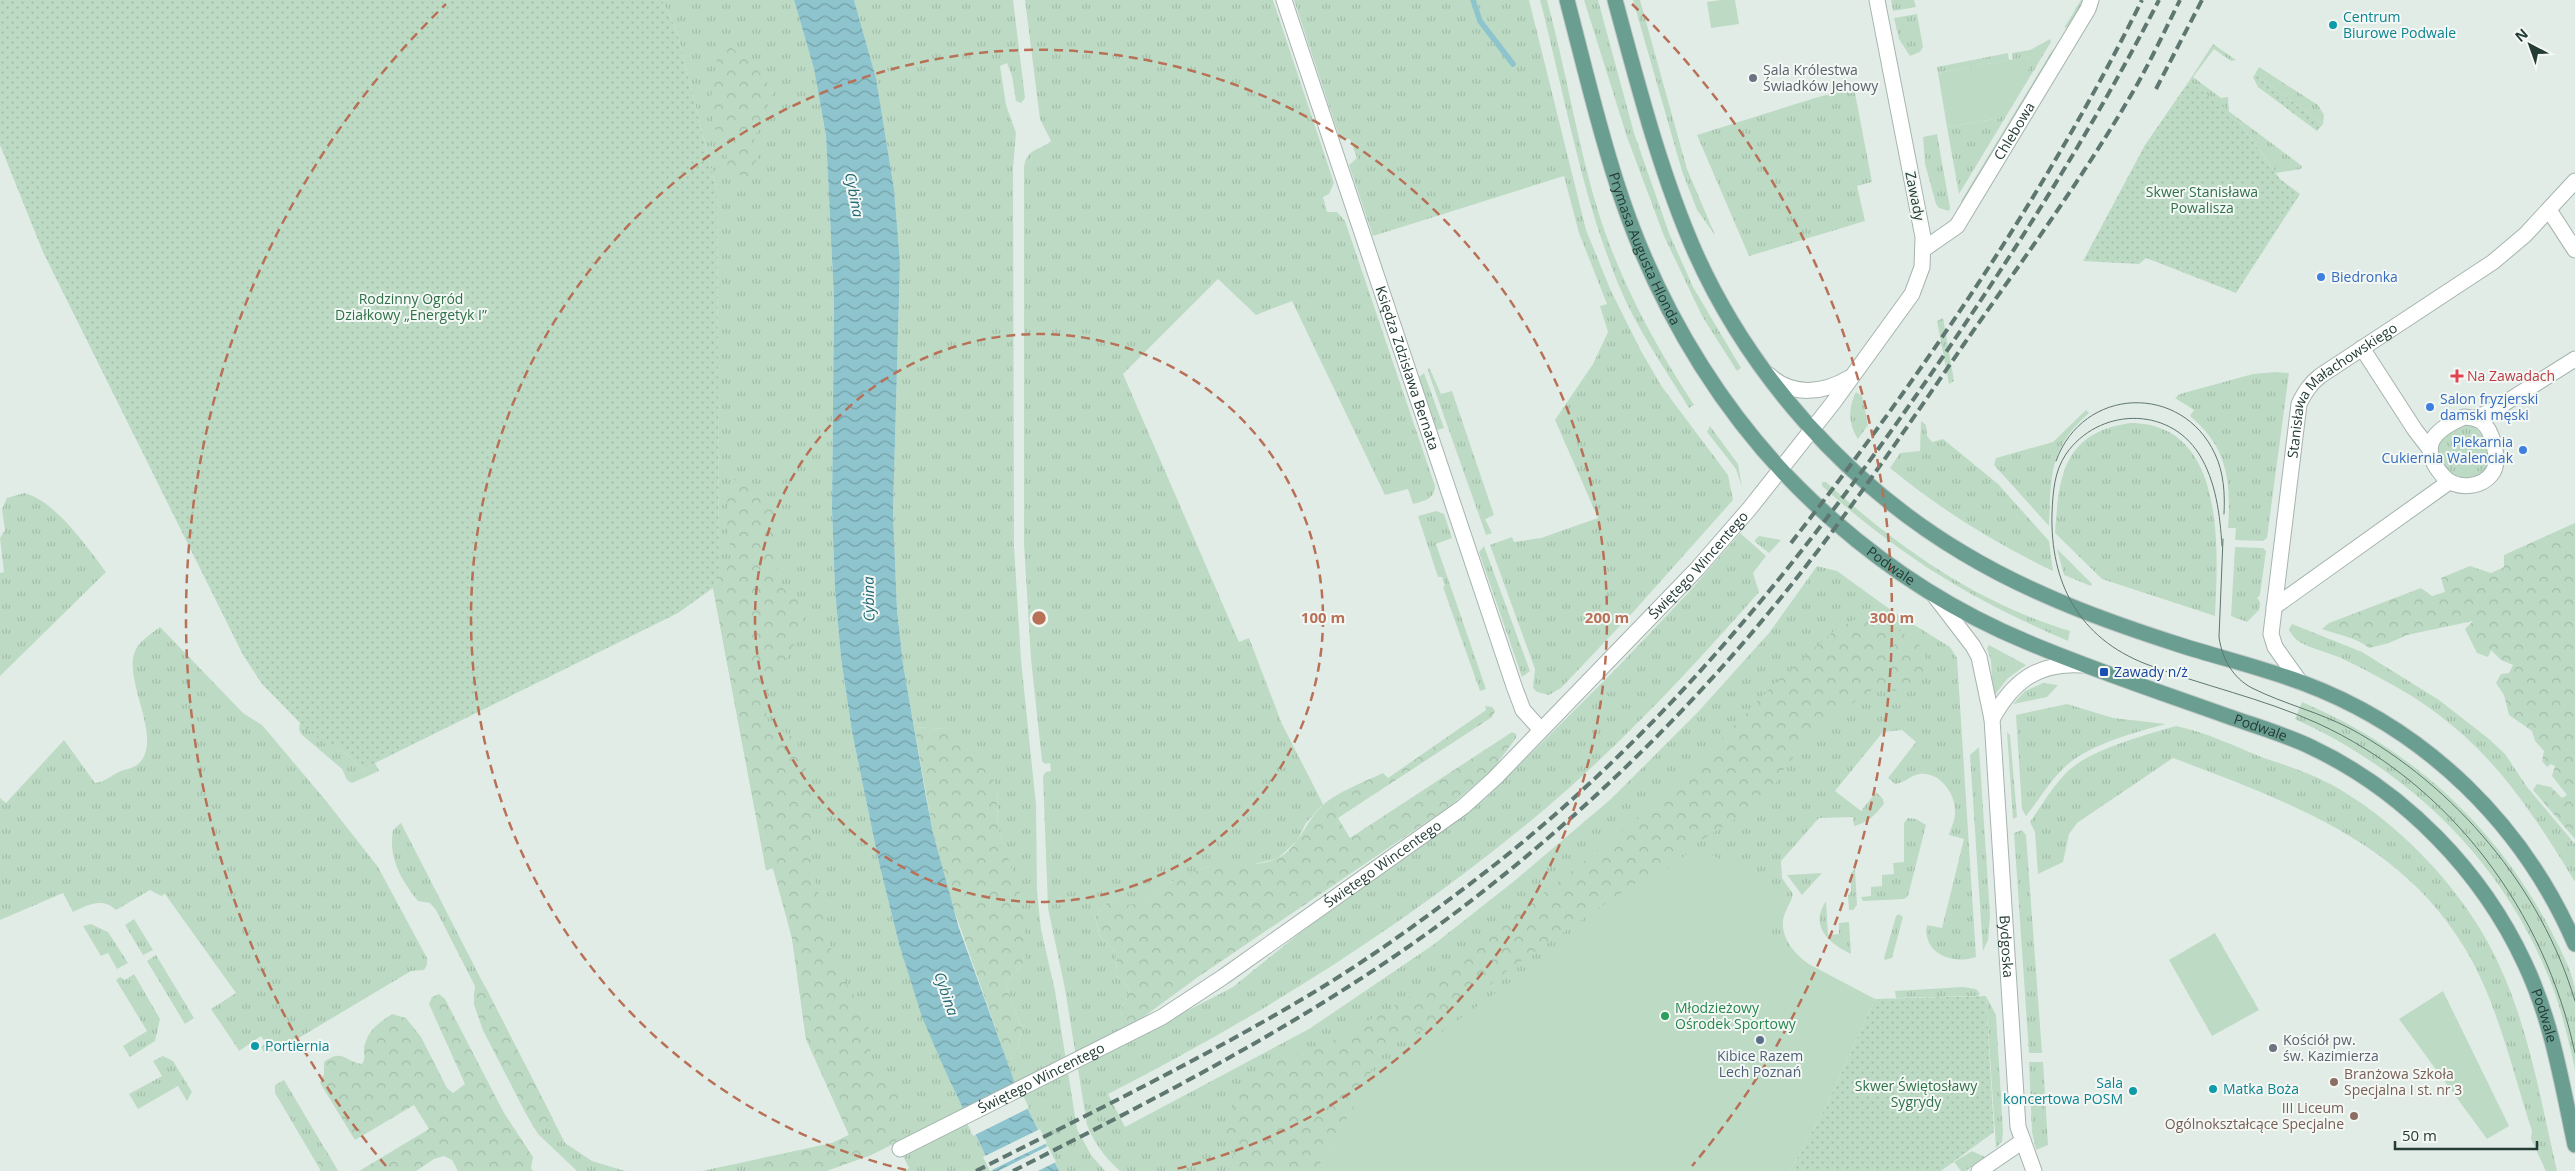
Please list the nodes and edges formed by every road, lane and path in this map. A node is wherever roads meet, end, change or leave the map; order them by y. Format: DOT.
graph roads {
  1 [pos="1284,0"];
  2 [pos="1567,0"];
  3 [pos="1615,0"];
  4 [pos="1877,0"];
  5 [pos="2091,0"];
  6 [pos="2575,181"];
  7 [pos="2549,210"];
  8 [pos="1924,249"];
  9 [pos="2575,250"];
  10 [pos="2362,348"];
  11 [pos="2575,359"];
  12 [pos="1762,369"];
  13 [pos="1855,375"];
  14 [pos="2476,418"];
  15 [pos="1812,429"];
  16 [pos="2429,448"];
  17 [pos="1780,469"];
  18 [pos="2449,482"];
  19 [pos="1933,593"];
  20 [pos="2274,607"];
  21 [pos="2085,665"];
  22 [pos="2300,682"];
  23 [pos="1992,718"];
  24 [pos="1540,730"];
  25 [pos="2575,944"];
  26 [pos="2023,1141"];
  27 [pos="2575,1145"];
  28 [pos="900,1149"];
  29 [pos="1979,1171"];
  30 [pos="2034,1171"];
  1 -- 24 [label="street, Księdza Zdzisława Bernata"];
  2 -- 17 [label="main road, Prymasa Augusta Hlonda"];
  3 -- 12 [label="main road"];
  4 -- 8 [label="street, Zawady"];
  5 -- 8 [label="street, Chlebowa"];
  6 -- 7 [label="street, Stanisława Małachowskiego"];
  7 -- 9 [label="street"];
  7 -- 10 [label="street, Stanisława Małachowskiego"];
  8 -- 13 [label="street, Zawady"];
  10 -- 16 [label="street"];
  10 -- 20 [label="street, Stanisława Małachowskiego"];
  11 -- 14 [label="street"];
  12 -- 13 [label="street, Zawady"];
  12 -- 15 [label="main road"];
  13 -- 15 [label="street, Zawady"];
  14 -- 16 [label="street"];
  14 -- 18 [label="street"];
  15 -- 17 [label="street, Zawady"];
  15 -- 22 [label="main road"];
  16 -- 18 [label="street"];
  17 -- 19 [label="main road, Podwale"];
  17 -- 24 [label="street, Świętego Wincentego"];
  18 -- 20 [label="street"];
  19 -- 21 [label="main road, Podwale"];
  19 -- 23 [label="street, Bydgoska"];
  20 -- 22 [label="street, Stanisława Małachowskiego"];
  21 -- 23 [label="street"];
  21 -- 27 [label="main road, Podwale"];
  22 -- 25 [label="main road"];
  23 -- 26 [label="street, Bydgoska"];
  24 -- 28 [label="street, Świętego Wincentego"];
  26 -- 29 [label="street"];
  26 -- 30 [label="street, Bydgoska"];
}
